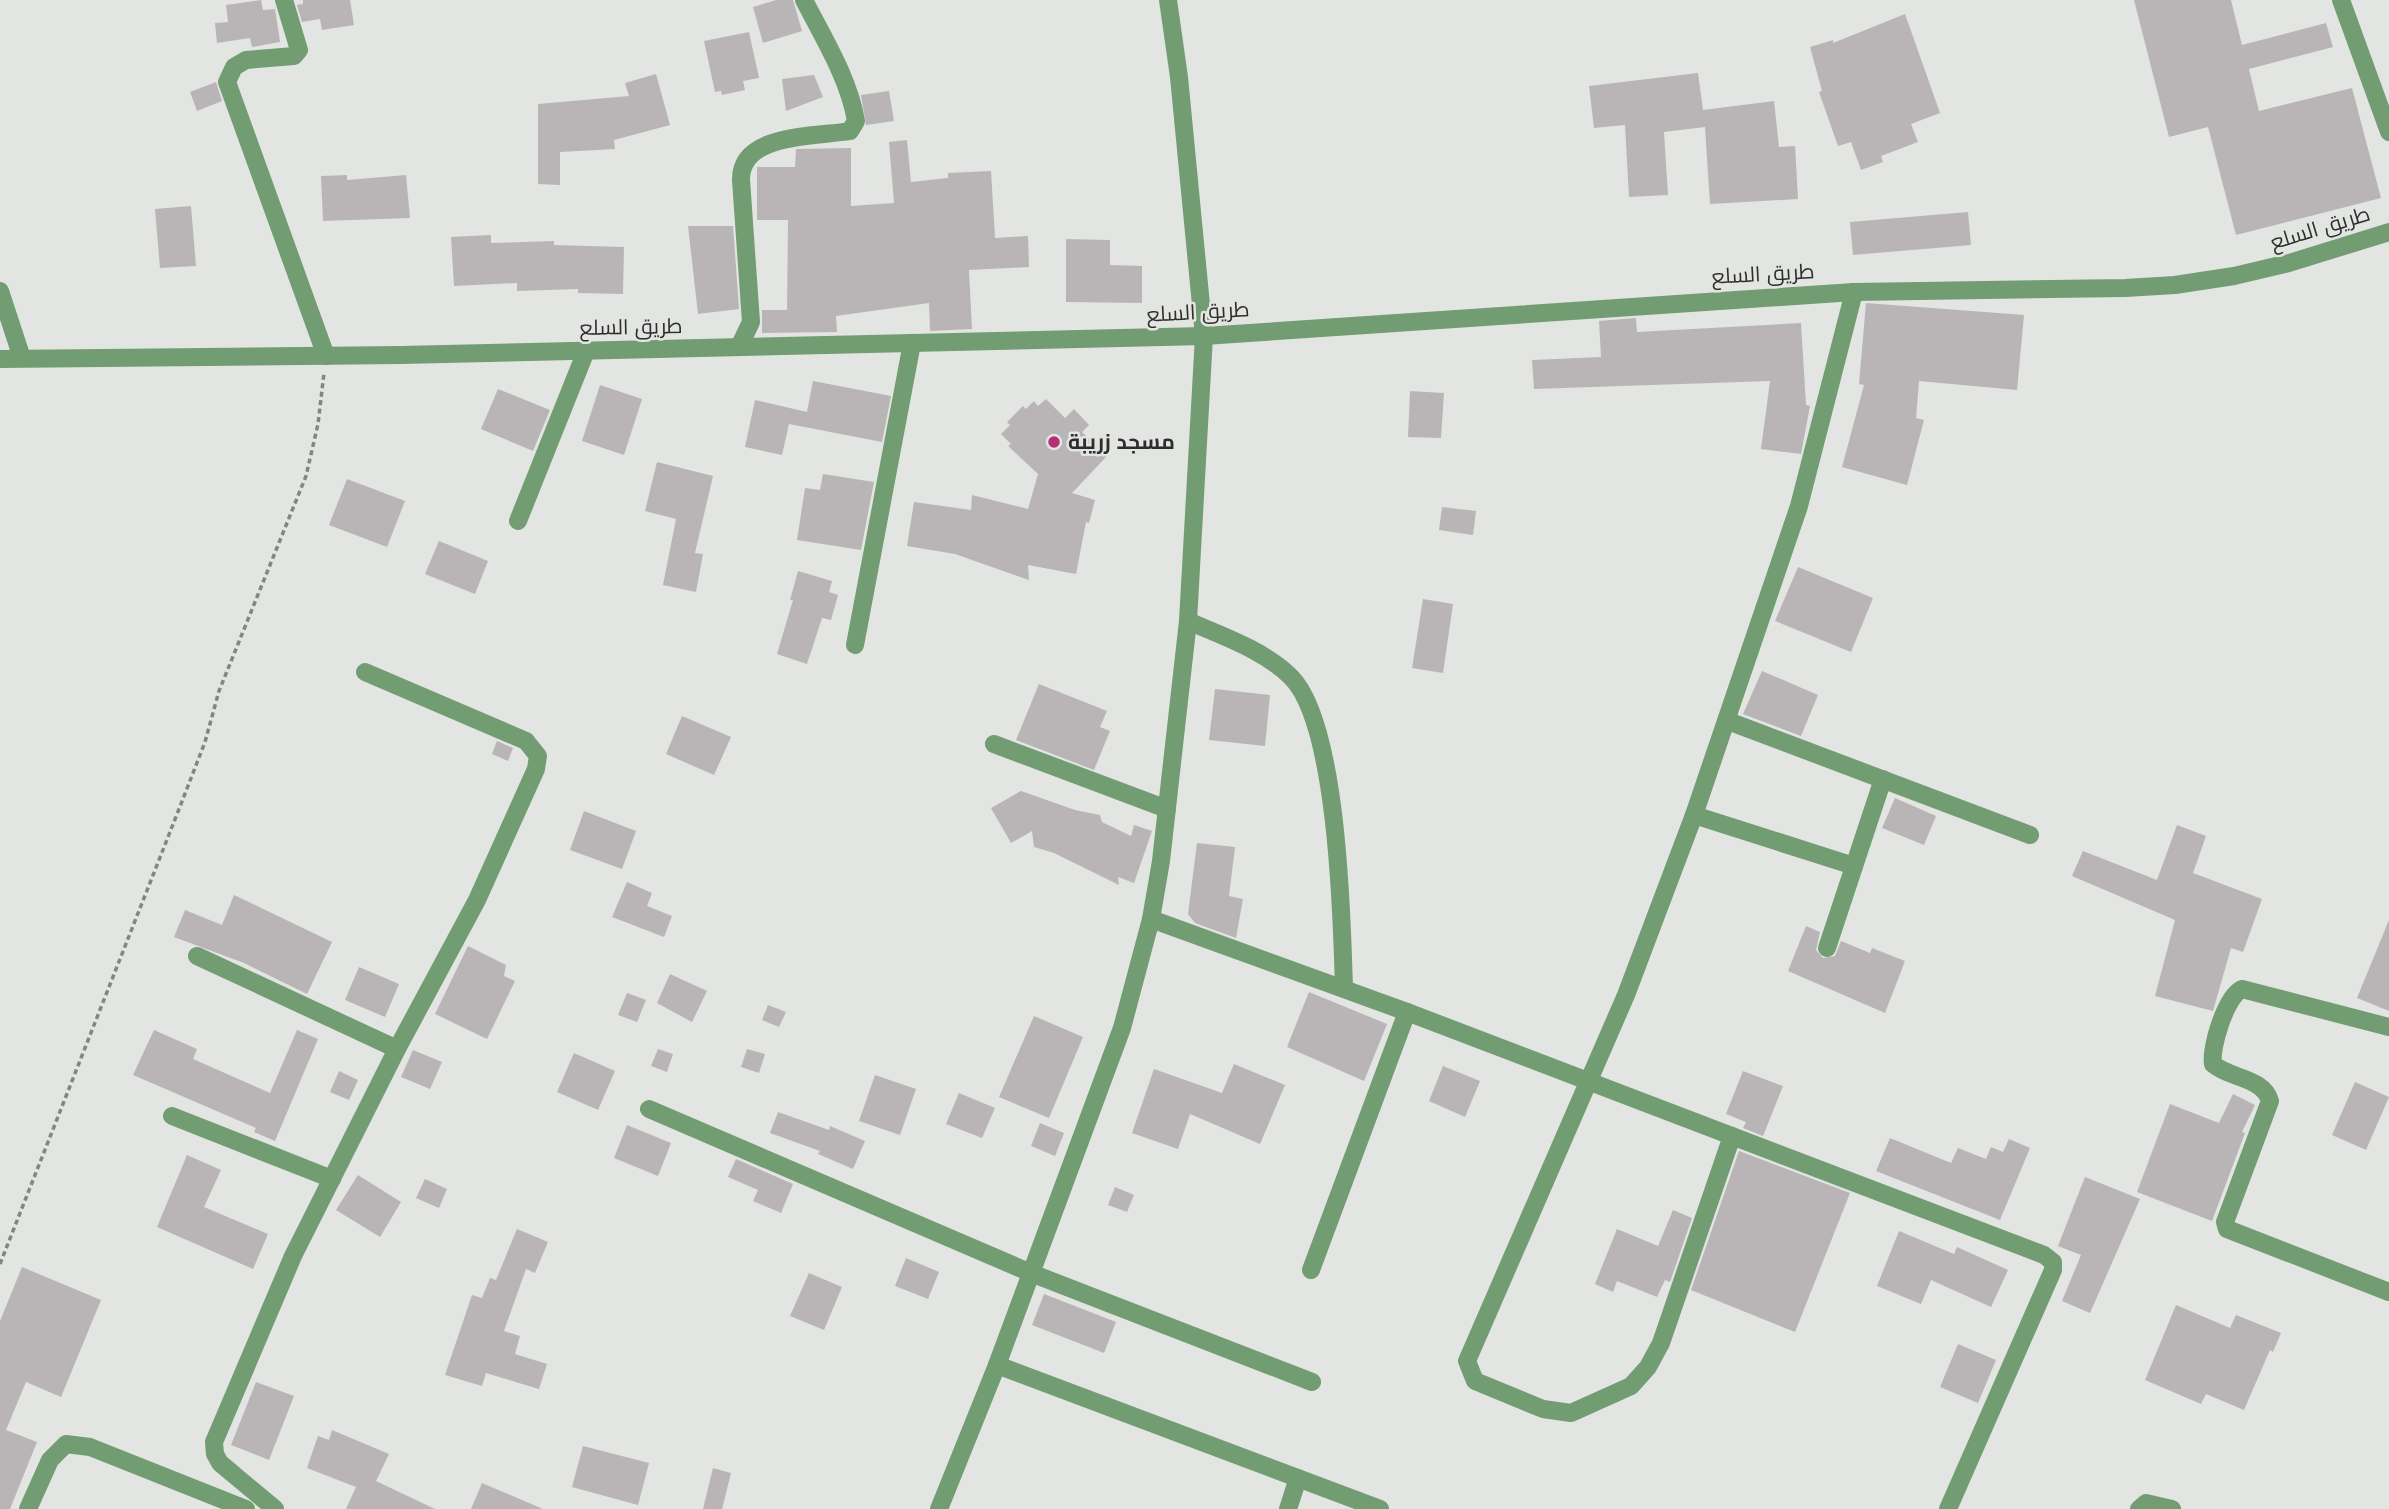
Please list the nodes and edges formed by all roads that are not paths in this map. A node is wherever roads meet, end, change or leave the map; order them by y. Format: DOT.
graph roads {
  1 [pos="284,0"];
  2 [pos="804,0"];
  3 [pos="1168,0"];
  4 [pos="2342,0"];
  5 [pos="2389,132"];
  6 [pos="2389,232"];
  7 [pos="0,291"];
  8 [pos="1854,292"];
  9 [pos="1204,336"];
  10 [pos="912,343"];
  11 [pos="740,347"];
  12 [pos="586,351"];
  13 [pos="326,356"];
  14 [pos="22,358"];
  15 [pos="0,359"];
  16 [pos="519,521"];
  17 [pos="1188,621"];
  18 [pos="855,645"];
  19 [pos="365,672"];
  20 [pos="1728,721"];
  21 [pos="994,744"];
  22 [pos="1883,779"];
  23 [pos="1167,809"];
  24 [pos="1694,815"];
  25 [pos="2030,835"];
  26 [pos="1854,866"];
  27 [pos="1151,919"];
  28 [pos="1827,948"];
  29 [pos="197,956"];
  30 [pos="1344,989"];
  31 [pos="1407,1012"];
  32 [pos="2389,1027"];
  33 [pos="397,1049"];
  34 [pos="1587,1081"];
  35 [pos="649,1109"];
  36 [pos="172,1116"];
  37 [pos="1732,1136"];
  38 [pos="332,1179"];
  39 [pos="1311,1270"];
  40 [pos="1031,1273"];
  41 [pos="2389,1292"];
  42 [pos="997,1365"];
  43 [pos="1312,1382"];
  44 [pos="1298,1478"];
  45 [pos="28,1509"];
  46 [pos="246,1509"];
  47 [pos="275,1509"];
  48 [pos="939,1509"];
  49 [pos="1288,1509"];
  50 [pos="1380,1509"];
  51 [pos="1948,1509"];
  52 [pos="2139,1509"];
  53 [pos="2172,1509"];
  1 -- 13 [label="street"];
  2 -- 11 [label="street"];
  3 -- 9 [label="street"];
  4 -- 5 [label="street"];
  6 -- 8 [label="street, طريق السلع"];
  7 -- 14 [label="street"];
  8 -- 9 [label="street, طريق السلع"];
  8 -- 20 [label="street"];
  9 -- 10 [label="street, طريق السلع"];
  9 -- 17 [label="street"];
  10 -- 11 [label="street, طريق السلع"];
  10 -- 18 [label="street"];
  11 -- 12 [label="street, طريق السلع"];
  12 -- 13 [label="street, طريق السلع"];
  12 -- 16 [label="street"];
  13 -- 14 [label="street, طريق السلع"];
  14 -- 15 [label="street, طريق السلع"];
  17 -- 23 [label="street"];
  17 -- 30 [label="street"];
  19 -- 33 [label="street"];
  20 -- 22 [label="street"];
  20 -- 24 [label="street"];
  21 -- 23 [label="street"];
  22 -- 25 [label="street"];
  22 -- 26 [label="street"];
  23 -- 27 [label="street"];
  24 -- 26 [label="street"];
  24 -- 34 [label="street"];
  26 -- 28 [label="street"];
  27 -- 30 [label="street"];
  27 -- 40 [label="street"];
  29 -- 33 [label="street"];
  30 -- 31 [label="street"];
  31 -- 34 [label="street"];
  31 -- 39 [label="street"];
  32 -- 41 [label="street"];
  33 -- 38 [label="street"];
  34 -- 37 [label="street"];
  34 -- 37 [label="street"];
  35 -- 40 [label="street"];
  36 -- 38 [label="street"];
  37 -- 51 [label="street"];
  38 -- 47 [label="street"];
  40 -- 42 [label="street"];
  40 -- 43 [label="street"];
  42 -- 44 [label="street"];
  42 -- 48 [label="street"];
  44 -- 49 [label="street"];
  44 -- 50 [label="street"];
  45 -- 46 [label="street"];
  52 -- 53 [label="street"];
}
